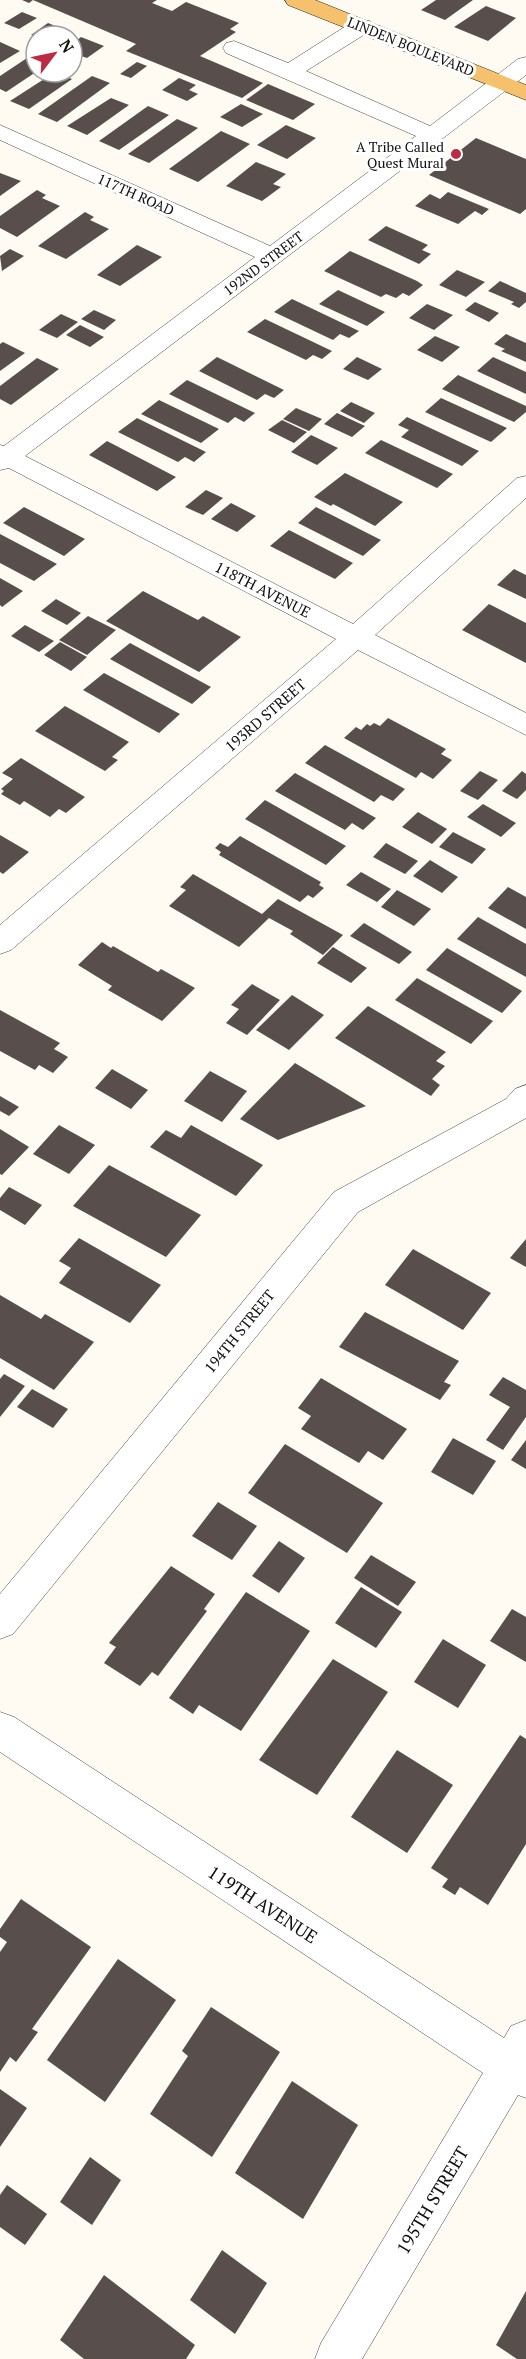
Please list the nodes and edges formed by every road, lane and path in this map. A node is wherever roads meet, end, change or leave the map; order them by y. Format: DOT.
graph roads {
  1 [pos="296,0"];
  2 [pos="362,26"];
  3 [pos="234,48"];
  4 [pos="526,64"];
  5 [pos="289,72"];
  6 [pos="501,83"];
  7 [pos="526,93"];
  8 [pos="0,132"];
  9 [pos="432,135"];
  10 [pos="272,256"];
  11 [pos="2,457"];
  12 [pos="526,484"];
  13 [pos="356,637"];
  14 [pos="526,725"];
  15 [pos="0,942"];
  16 [pos="526,1098"];
  17 [pos="0,1622"];
  18 [pos="0,1730"];
  19 [pos="521,2062"];
  20 [pos="337,2359"];
  1 -- 2 [label="main road, LINDEN BOULEVARD"];
  2 -- 5 [label="street"];
  2 -- 6 [label="main road, LINDEN BOULEVARD"];
  3 -- 5 [label="street"];
  4 -- 6 [label="street, 192ND STREET"];
  5 -- 9 [label="street"];
  6 -- 7 [label="main road, LINDEN BOULEVARD"];
  6 -- 9 [label="street, 192ND STREET"];
  8 -- 10 [label="street, 117TH ROAD"];
  9 -- 10 [label="street, 192ND STREET"];
  10 -- 11 [label="street, 192ND STREET"];
  11 -- 13 [label="street, 118TH AVENUE"];
  12 -- 13 [label="street, 193RD STREET"];
  13 -- 14 [label="street, 118TH AVENUE"];
  13 -- 15 [label="street, 193RD STREET"];
  16 -- 17 [label="street, 194TH STREET"];
  18 -- 19 [label="street, 119TH AVENUE"];
  19 -- 20 [label="street, 195TH STREET"];
}
